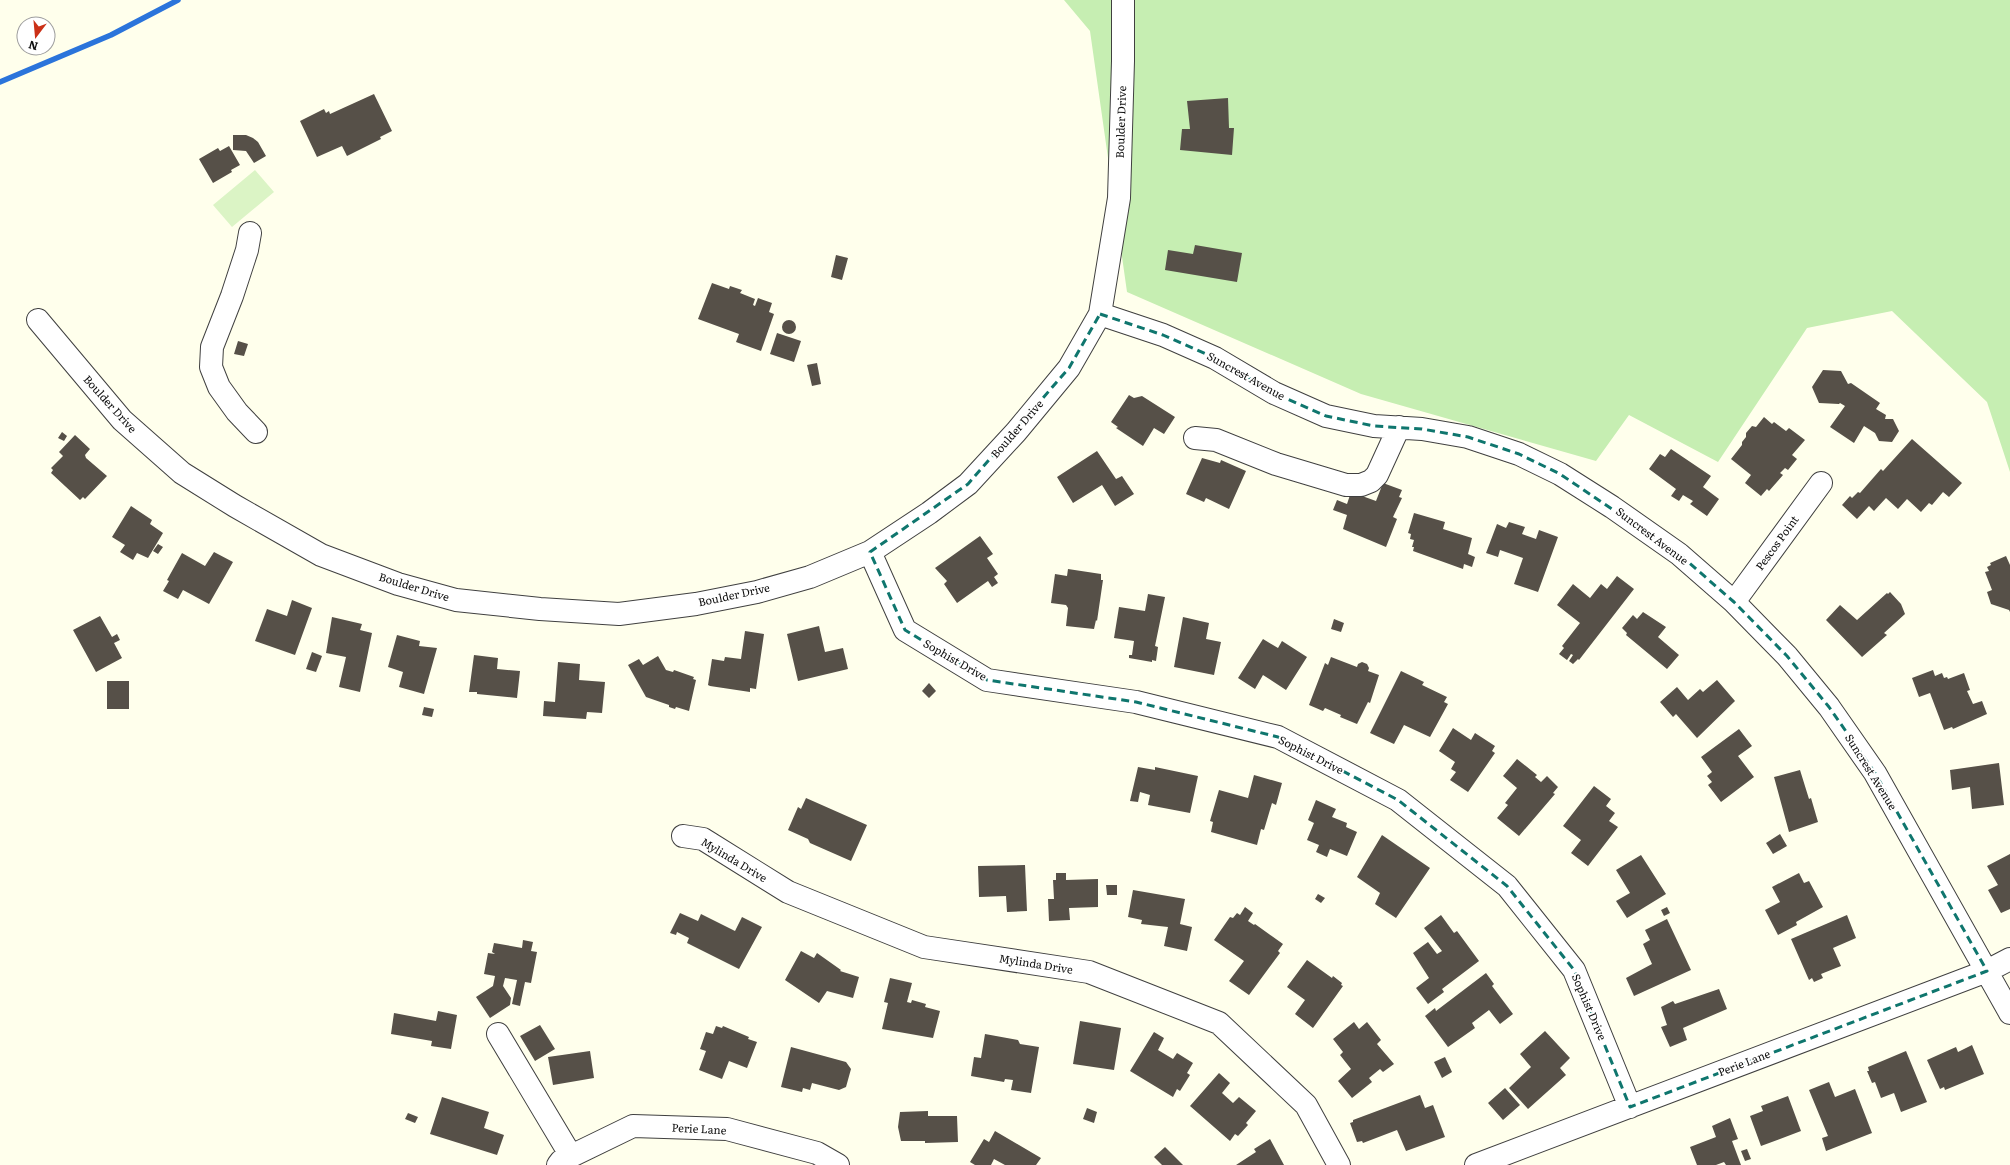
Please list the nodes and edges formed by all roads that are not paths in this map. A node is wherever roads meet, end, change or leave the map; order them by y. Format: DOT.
graph roads {
  1 [pos="1123,0"];
  2 [pos="250,233"];
  3 [pos="1100,314"];
  4 [pos="38,320"];
  5 [pos="1399,427"];
  6 [pos="256,432"];
  7 [pos="1195,438"];
  8 [pos="1821,483"];
  9 [pos="870,552"];
  10 [pos="1734,602"];
  11 [pos="683,836"];
  12 [pos="2010,959"];
  13 [pos="1987,971"];
  14 [pos="2010,1013"];
  15 [pos="498,1034"];
  16 [pos="1630,1106"];
  17 [pos="563,1161"];
  18 [pos="838,1165"];
  19 [pos="1339,1165"];
  20 [pos="1476,1165"];
  1 -- 3 [label="street, Boulder Drive"];
  2 -- 6 [label="street"];
  3 -- 5 [label="street, Suncrest Avenue"];
  3 -- 9 [label="street, Boulder Drive"];
  4 -- 9 [label="street, Boulder Drive"];
  5 -- 7 [label="street"];
  5 -- 10 [label="street, Suncrest Avenue"];
  8 -- 10 [label="street, Pescos Point"];
  9 -- 16 [label="street, Sophist Drive"];
  10 -- 13 [label="street, Suncrest Avenue"];
  11 -- 19 [label="street, Mylinda Drive"];
  12 -- 13 [label="street, Perie Lane"];
  13 -- 14 [label="street, Suncrest Avenue"];
  13 -- 16 [label="street, Perie Lane"];
  15 -- 17 [label="street"];
  16 -- 20 [label="street, Perie Lane"];
  17 -- 18 [label="street, Perie Lane"];
}
